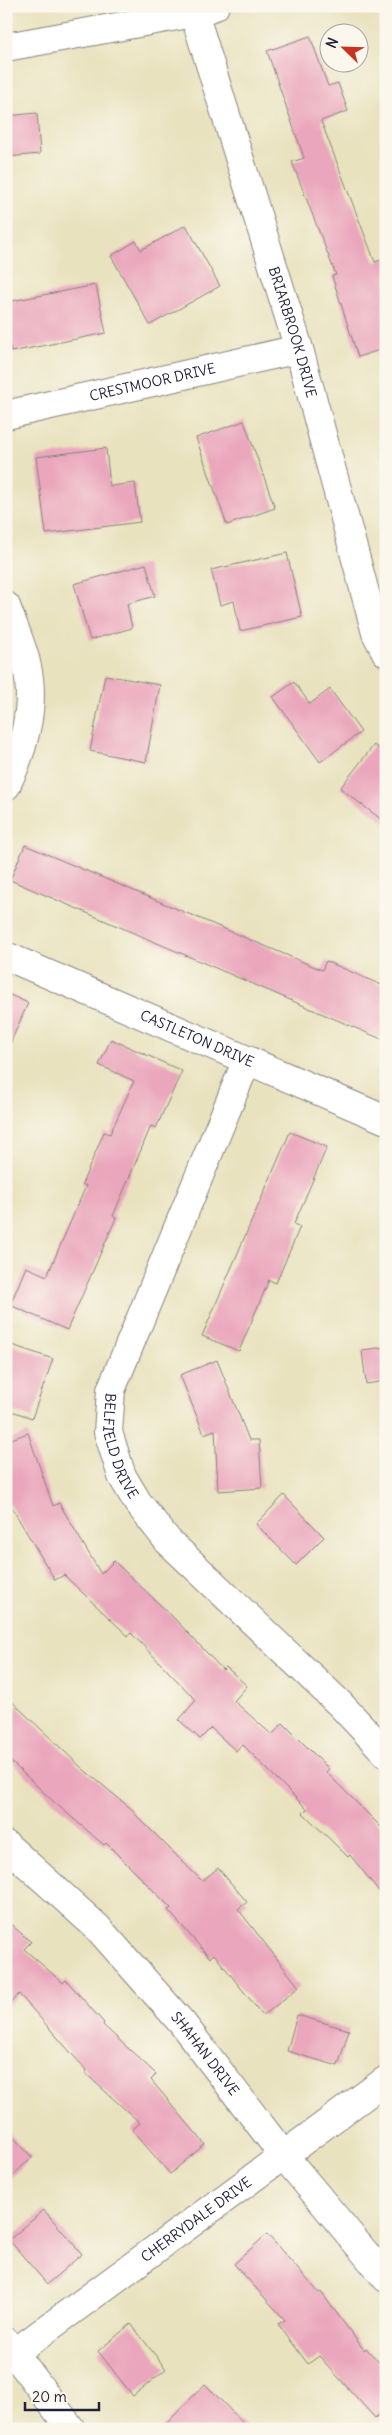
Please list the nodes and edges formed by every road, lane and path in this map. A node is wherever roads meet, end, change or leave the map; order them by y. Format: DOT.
graph roads {
  1 [pos="204,10"];
  2 [pos="6,47"];
  3 [pos="299,349"];
  4 [pos="6,415"];
  5 [pos="6,606"];
  6 [pos="386,652"];
  7 [pos="6,786"];
  8 [pos="6,956"];
  9 [pos="247,1060"];
  10 [pos="386,1120"];
  11 [pos="386,1753"];
  12 [pos="6,1845"];
  13 [pos="386,2080"];
  14 [pos="284,2156"];
  15 [pos="386,2278"];
  16 [pos="9,2351"];
  17 [pos="71,2429"];
  1 -- 2 [label="street"];
  1 -- 3 [label="street, BRIARBROOK DRIVE"];
  3 -- 4 [label="street, CRESTMOOR DRIVE"];
  3 -- 6 [label="street, BRIARBROOK DRIVE"];
  5 -- 7 [label="street"];
  8 -- 9 [label="street, CASTLETON DRIVE"];
  9 -- 10 [label="street, CASTLETON DRIVE"];
  9 -- 11 [label="street, BELFIELD DRIVE"];
  12 -- 14 [label="street, SHAHAN DRIVE"];
  13 -- 14 [label="street, CHERRYDALE DRIVE"];
  14 -- 15 [label="street, SHAHAN DRIVE"];
  14 -- 16 [label="street, CHERRYDALE DRIVE"];
  16 -- 17 [label="street"];
}
